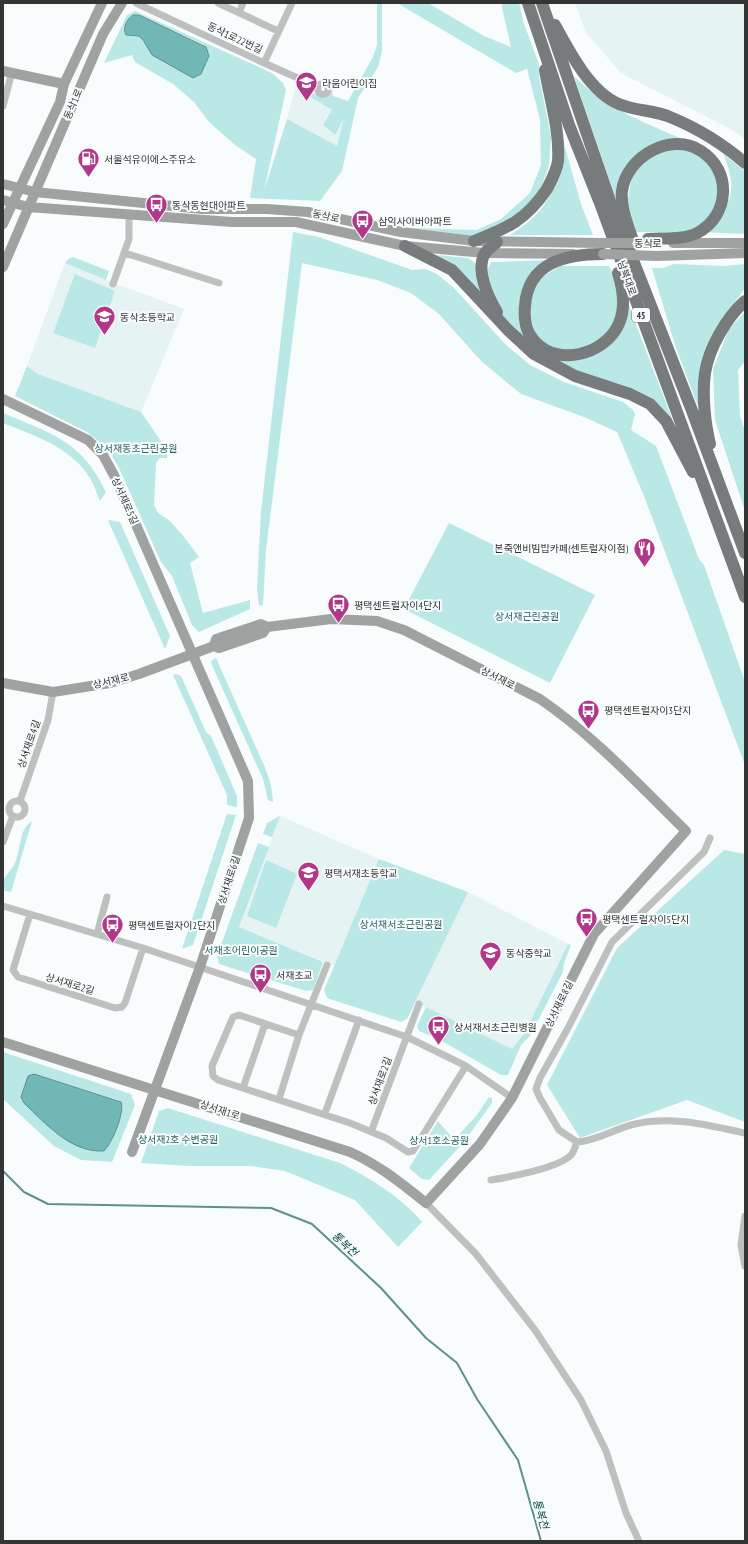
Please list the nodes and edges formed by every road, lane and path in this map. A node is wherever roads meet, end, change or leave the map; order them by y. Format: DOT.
graph roads {
  1 [pos="102,3"];
  2 [pos="122,3"];
  3 [pos="136,3"];
  4 [pos="218,3"];
  5 [pos="243,3"];
  6 [pos="292,3"];
  7 [pos="528,3"];
  8 [pos="543,3"];
  9 [pos="239,13"];
  10 [pos="278,31"];
  11 [pos="538,32"];
  12 [pos="264,63"];
  13 [pos="7,71"];
  14 [pos="64,84"];
  15 [pos="318,87"];
  16 [pos="3,106"];
  17 [pos="745,163"];
  18 [pos="586,170"];
  19 [pos="3,184"];
  20 [pos="19,188"];
  21 [pos="35,192"];
  22 [pos="8,202"];
  23 [pos="28,207"];
  24 [pos="129,214"];
  25 [pos="3,224"];
  26 [pos="474,241"];
  27 [pos="649,241"];
  28 [pos="497,242"];
  29 [pos="745,243"];
  30 [pos="405,246"];
  31 [pos="602,249"];
  32 [pos="125,253"];
  33 [pos="485,253"];
  34 [pos="745,253"];
  35 [pos="3,267"];
  36 [pos="219,283"];
  37 [pos="113,284"];
  38 [pos="745,302"];
  39 [pos="651,307"];
  40 [pos="508,330"];
  41 [pos="3,399"];
  42 [pos="718,482"];
  43 [pos="708,493"];
  44 [pos="745,553"];
  45 [pos="745,598"];
  46 [pos="191,655"];
  47 [pos="3,684"];
  48 [pos="53,692"];
  49 [pos="20,801"];
  50 [pos="13,816"];
  51 [pos="686,831"];
  52 [pos="710,838"];
  53 [pos="3,842"];
  54 [pos="107,897"];
  55 [pos="3,906"];
  56 [pos="30,914"];
  57 [pos="96,934"];
  58 [pos="143,948"];
  59 [pos="327,965"];
  60 [pos="200,967"];
  61 [pos="311,1003"];
  62 [pos="419,1004"];
  63 [pos="359,1020"];
  64 [pos="265,1024"];
  65 [pos="299,1035"];
  66 [pos="407,1037"];
  67 [pos="3,1042"];
  68 [pos="466,1066"];
  69 [pos="243,1088"];
  70 [pos="154,1089"];
  71 [pos="512,1098"];
  72 [pos="279,1099"];
  73 [pos="325,1113"];
  74 [pos="371,1132"];
  75 [pos="745,1134"];
  76 [pos="576,1142"];
  77 [pos="132,1152"];
  78 [pos="491,1180"];
  79 [pos="426,1203"];
  80 [pos="745,1216"];
  81 [pos="745,1266"];
  82 [pos="639,1541"];
  1 -- 14 [label="street, 동삭1로"];
  2 -- 21 [label="street, 동삭1로"];
  3 -- 12 [label="street, 동삭1로22번길"];
  4 -- 9 [label="street"];
  5 -- 9 [label="street"];
  6 -- 10 [label="street, 동삭1로22번길"];
  7 -- 11 [label="highway, 남북대로 / 45"];
  8 -- 17 [label="highway"];
  8 -- 39 [label="highway, 남북대로 / 45"];
  9 -- 10 [label="street"];
  10 -- 12 [label="street, 동삭1로22번길"];
  11 -- 18 [label="highway, 남북대로 / 45"];
  11 -- 26 [label="highway"];
  12 -- 15 [label="street"];
  13 -- 14 [label="street"];
  13 -- 16 [label="street"];
  14 -- 20 [label="street, 동삭1로"];
  18 -- 31 [label="highway"];
  18 -- 43 [label="highway, 남북대로 / 45"];
  19 -- 20 [label="street, 동삭로"];
  20 -- 21 [label="street, 동삭로"];
  20 -- 22 [label="street, 동삭1로"];
  21 -- 23 [label="street, 동삭1로"];
  21 -- 26 [label="street, 동삭로"];
  22 -- 23 [label="street, 동삭로"];
  22 -- 25 [label="street, 동삭1로"];
  23 -- 24 [label="street, 동삭로"];
  23 -- 35 [label="street, 동삭1로"];
  24 -- 30 [label="street, 동삭로"];
  24 -- 32 [label="street"];
  26 -- 28 [label="street, 동삭로"];
  27 -- 29 [label="street, 동삭로"];
  27 -- 31 [label="street, 동삭로, bridge"];
  27 -- 39 [label="highway"];
  28 -- 31 [label="street, 동삭로"];
  28 -- 33 [label="highway"];
  30 -- 33 [label="street, 동삭로"];
  30 -- 40 [label="highway"];
  31 -- 33 [label="street, 동삭로"];
  31 -- 34 [label="street, 동삭로, bridge"];
  32 -- 36 [label="street"];
  32 -- 37 [label="street"];
  33 -- 40 [label="highway"];
  38 -- 42 [label="highway"];
  39 -- 42 [label="highway, 남북대로 / 45"];
  40 -- 43 [label="highway"];
  41 -- 46 [label="street, 상서재로5길"];
  42 -- 44 [label="highway, 남북대로 / 45"];
  43 -- 45 [label="highway, 남북대로 / 45"];
  46 -- 48 [label="street, 상서재로"];
  46 -- 51 [label="street, 상서재로"];
  46 -- 60 [label="street, 상서재로6길"];
  47 -- 48 [label="street, 상서재로"];
  48 -- 49 [label="street, 상서재로4길"];
  49 -- 50 [label="street"];
  49 -- 50 [label="street"];
  50 -- 53 [label="street"];
  51 -- 71 [label="street, 상서재로8길"];
  52 -- 76 [label="street"];
  54 -- 57 [label="street"];
  55 -- 56 [label="street"];
  56 -- 57 [label="street"];
  56 -- 58 [label="street, 상서재로2길"];
  57 -- 58 [label="street"];
  58 -- 60 [label="street"];
  59 -- 61 [label="street"];
  60 -- 61 [label="street"];
  60 -- 70 [label="street, 상서재로6길"];
  61 -- 63 [label="street"];
  61 -- 65 [label="street"];
  62 -- 66 [label="street, 상서재로2길"];
  63 -- 66 [label="street"];
  63 -- 73 [label="street"];
  64 -- 65 [label="street"];
  64 -- 69 [label="street"];
  64 -- 69 [label="street"];
  65 -- 72 [label="street"];
  66 -- 68 [label="street"];
  66 -- 74 [label="street, 상서재로2길"];
  67 -- 70 [label="street, 상서재1로"];
  68 -- 71 [label="street"];
  68 -- 74 [label="street"];
  69 -- 72 [label="street"];
  70 -- 77 [label="street, 상서재로6길"];
  70 -- 79 [label="street, 상서재1로"];
  71 -- 79 [label="street, 상서재로8길"];
  72 -- 73 [label="street"];
  73 -- 74 [label="street"];
  75 -- 76 [label="street"];
  76 -- 78 [label="street"];
  79 -- 82 [label="street"];
  80 -- 81 [label="street"];
}
